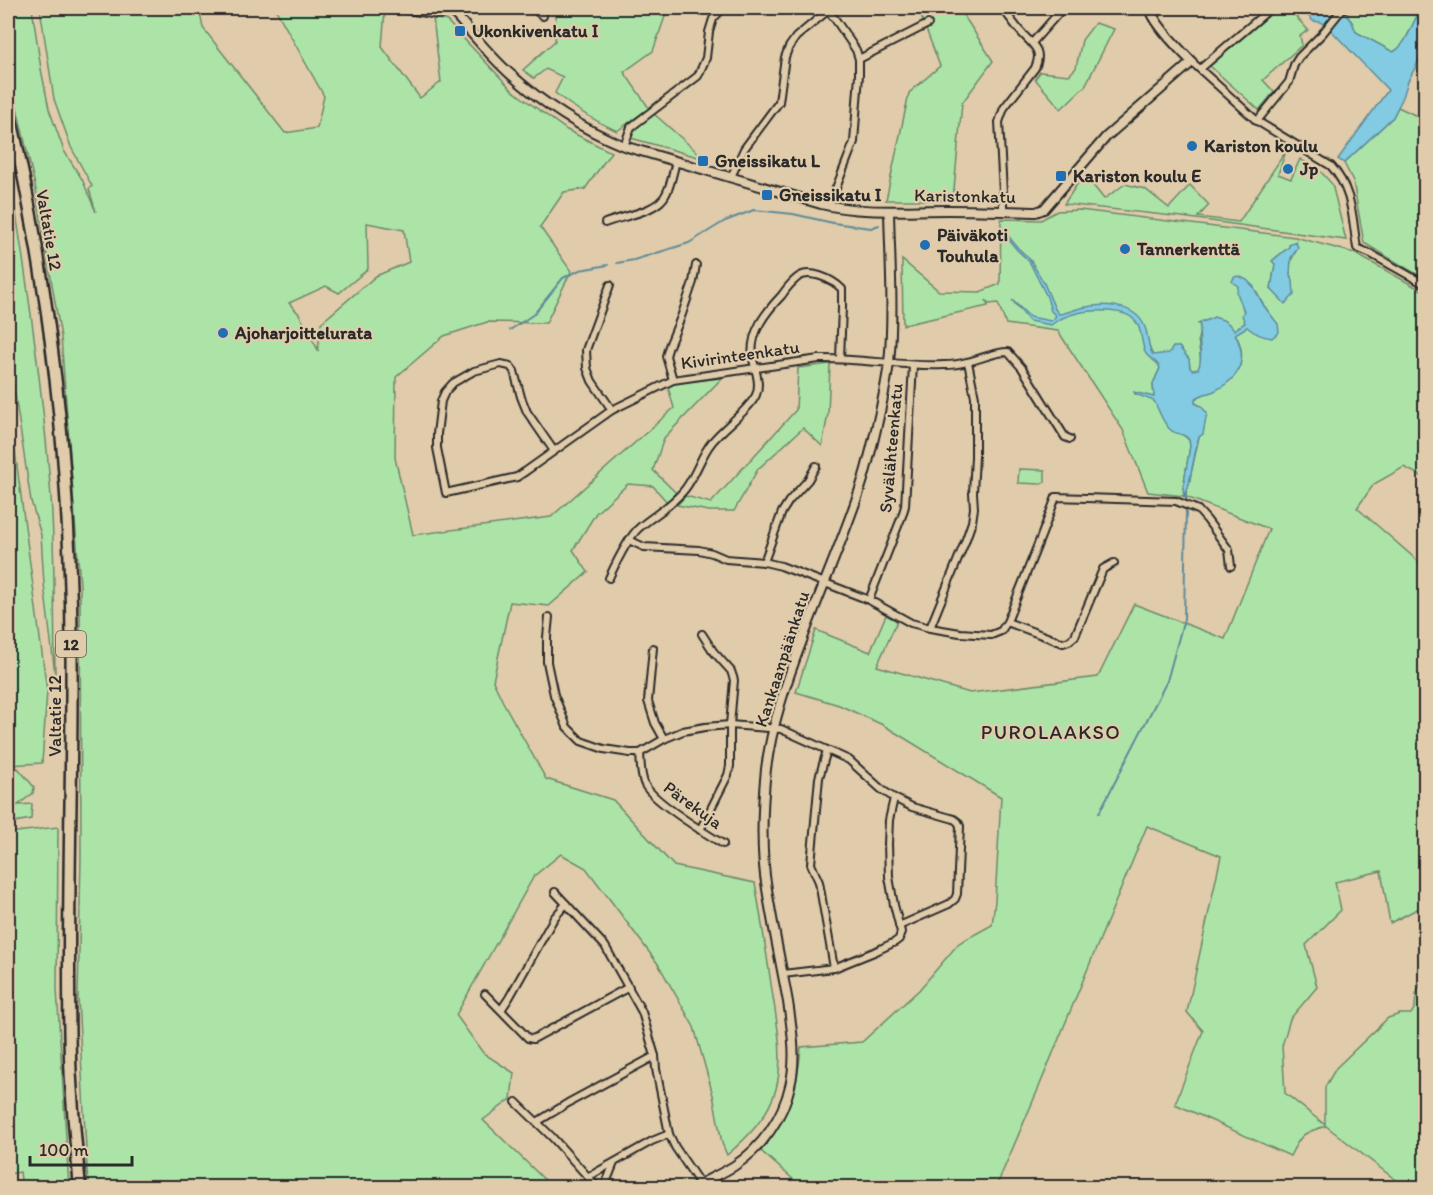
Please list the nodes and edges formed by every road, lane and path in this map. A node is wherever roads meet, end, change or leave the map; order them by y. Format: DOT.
graph roads {
  1 [pos="395,8"];
  2 [pos="532,8"];
  3 [pos="723,8"];
  4 [pos="829,8"];
  5 [pos="1002,8"];
  6 [pos="1064,8"];
  7 [pos="1150,8"];
  8 [pos="1343,8"];
  9 [pos="450,9"];
  10 [pos="1264,14"];
  11 [pos="543,16"];
  12 [pos="928,24"];
  13 [pos="1032,43"];
  14 [pos="859,59"];
  15 [pos="1192,62"];
  16 [pos="1200,69"];
  17 [pos="8,106"];
  18 [pos="1257,121"];
  19 [pos="624,146"];
  20 [pos="675,161"];
  21 [pos="731,177"];
  22 [pos="829,206"];
  23 [pos="889,211"];
  24 [pos="1003,211"];
  25 [pos="605,223"];
  26 [pos="696,265"];
  27 [pos="610,285"];
  28 [pos="1425,285"];
  29 [pos="840,358"];
  30 [pos="968,362"];
  31 [pos="889,363"];
  32 [pos="913,365"];
  33 [pos="755,369"];
  34 [pos="674,380"];
  35 [pos="612,410"];
  36 [pos="1070,439"];
  37 [pos="554,451"];
  38 [pos="816,466"];
  39 [pos="629,540"];
  40 [pos="764,562"];
  41 [pos="1114,563"];
  42 [pos="1231,566"];
  43 [pos="609,578"];
  44 [pos="824,582"];
  45 [pos="869,600"];
  46 [pos="549,616"];
  47 [pos="1007,622"];
  48 [pos="930,628"];
  49 [pos="702,634"];
  50 [pos="652,648"];
  51 [pos="730,725"];
  52 [pos="773,729"];
  53 [pos="664,739"];
  54 [pos="827,750"];
  55 [pos="640,753"];
  56 [pos="894,798"];
  57 [pos="700,830"];
  58 [pos="723,844"];
  59 [pos="555,892"];
  60 [pos="566,904"];
  61 [pos="900,926"];
  62 [pos="834,968"];
  63 [pos="783,974"];
  64 [pos="629,987"];
  65 [pos="485,994"];
  66 [pos="501,1010"];
  67 [pos="655,1056"];
  68 [pos="516,1102"];
  69 [pos="537,1122"];
  70 [pos="669,1134"];
  71 [pos="615,1162"];
  72 [pos="588,1177"];
  73 [pos="696,1186"];
  74 [pos="80,1188"];
  75 [pos="598,1188"];
  76 [pos="604,1188"];
  1 -- 9 [label="street, Karistonkatu"];
  2 -- 11 [label="street"];
  3 -- 19 [label="street"];
  4 -- 14 [label="street"];
  4 -- 21 [label="street"];
  5 -- 13 [label="street"];
  6 -- 13 [label="street"];
  7 -- 15 [label="street"];
  8 -- 18 [label="street"];
  9 -- 19 [label="street, Karistonkatu"];
  10 -- 16 [label="street"];
  12 -- 14 [label="street"];
  13 -- 24 [label="street"];
  14 -- 22 [label="street"];
  15 -- 16 [label="street"];
  15 -- 24 [label="street, Karistonkatu"];
  16 -- 18 [label="street"];
  17 -- 74 [label="highway, Valtatie 12 / 12"];
  18 -- 28 [label="street"];
  19 -- 20 [label="street, Karistonkatu"];
  20 -- 21 [label="street, Karistonkatu"];
  20 -- 25 [label="street"];
  21 -- 22 [label="street, Karistonkatu"];
  22 -- 23 [label="street, Karistonkatu"];
  23 -- 24 [label="street, Karistonkatu"];
  23 -- 31 [label="street, Kankaanpäänkatu"];
  26 -- 34 [label="street"];
  27 -- 35 [label="street"];
  29 -- 31 [label="street, Kivirinteenkatu"];
  29 -- 33 [label="street, Kivirinteenkatu"];
  29 -- 33 [label="street"];
  30 -- 32 [label="street, Kivirinteenkatu"];
  30 -- 36 [label="street, Kivirinteenkatu"];
  30 -- 48 [label="street"];
  31 -- 32 [label="street, Kivirinteenkatu"];
  31 -- 44 [label="street, Kankaanpäänkatu"];
  32 -- 45 [label="street, Syvälähteenkatu"];
  33 -- 34 [label="street, Kivirinteenkatu"];
  33 -- 39 [label="street"];
  34 -- 35 [label="street, Kivirinteenkatu"];
  35 -- 37 [label="street, Kivirinteenkatu"];
  37 -- 37 [label="street, Kivirinteenkatu"];
  38 -- 40 [label="street"];
  39 -- 40 [label="street"];
  39 -- 43 [label="street"];
  40 -- 44 [label="street"];
  41 -- 47 [label="street"];
  42 -- 47 [label="street"];
  44 -- 45 [label="street"];
  44 -- 52 [label="street, Kankaanpäänkatu"];
  45 -- 48 [label="street"];
  46 -- 55 [label="street"];
  47 -- 48 [label="street"];
  49 -- 51 [label="street"];
  50 -- 53 [label="street"];
  51 -- 52 [label="street"];
  51 -- 53 [label="street"];
  51 -- 57 [label="street"];
  52 -- 54 [label="street"];
  52 -- 63 [label="street, Kankaanpäänkatu"];
  53 -- 55 [label="street"];
  54 -- 56 [label="street"];
  54 -- 62 [label="street"];
  55 -- 57 [label="street, Pärekuja"];
  56 -- 61 [label="street"];
  56 -- 61 [label="street"];
  57 -- 58 [label="street, Pärekuja"];
  59 -- 60 [label="street"];
  60 -- 64 [label="street"];
  60 -- 66 [label="street"];
  61 -- 62 [label="street"];
  62 -- 63 [label="street"];
  63 -- 73 [label="street, Kankaanpäänkatu"];
  64 -- 66 [label="street"];
  64 -- 67 [label="street"];
  65 -- 66 [label="street"];
  67 -- 69 [label="street"];
  67 -- 70 [label="street"];
  68 -- 69 [label="street"];
  69 -- 72 [label="street"];
  70 -- 71 [label="street"];
  70 -- 73 [label="street"];
  71 -- 72 [label="street"];
  71 -- 76 [label="street"];
  72 -- 75 [label="street"];
}
